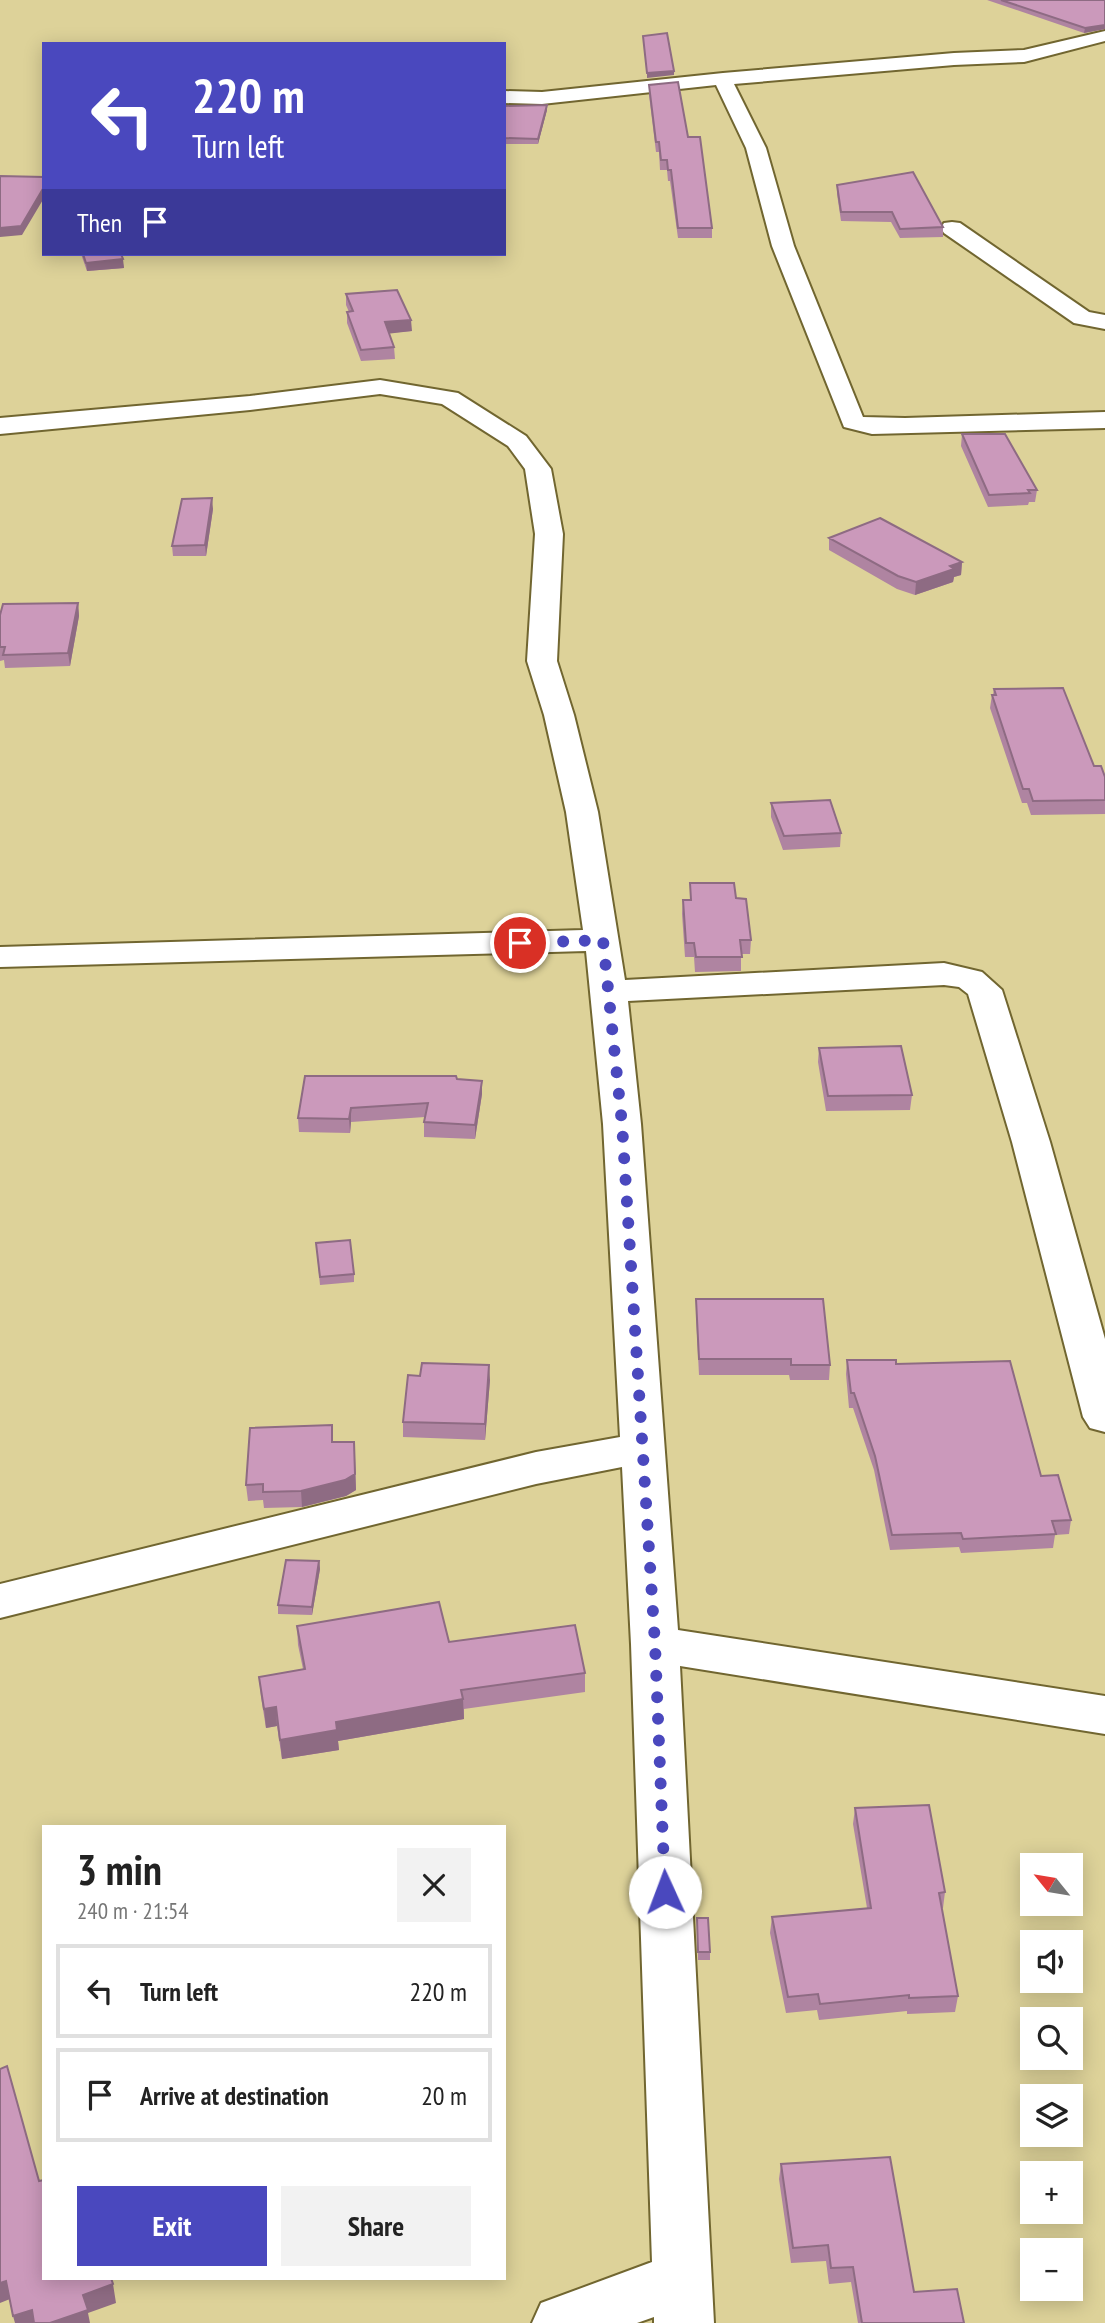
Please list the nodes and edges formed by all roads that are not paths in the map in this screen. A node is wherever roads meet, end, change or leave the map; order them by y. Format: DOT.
graph roads {
  1 [pos="1105,36"];
  2 [pos="723,79"];
  3 [pos="506,97"];
  4 [pos="952,228"];
  5 [pos="1105,322"];
  6 [pos="1105,419"];
  7 [pos="0,426"];
  8 [pos="603,940"];
  9 [pos="0,957"];
  10 [pos="609,991"];
  11 [pos="1105,1417"];
  12 [pos="642,1448"];
  13 [pos="0,1601"];
  14 [pos="655,1644"];
  15 [pos="1105,1715"];
  16 [pos="682,2301"];
  17 [pos="562,2323"];
  1 -- 2 [label="street"];
  2 -- 3 [label="street"];
  2 -- 6 [label="street"];
  4 -- 5 [label="street"];
  7 -- 8 [label="street"];
  8 -- 9 [label="street"];
  8 -- 10 [label="street"];
  10 -- 11 [label="street"];
  10 -- 12 [label="street"];
  12 -- 13 [label="street"];
  12 -- 14 [label="street"];
  14 -- 15 [label="street"];
  14 -- 16 [label="street"];
  16 -- 17 [label="street"];
}
